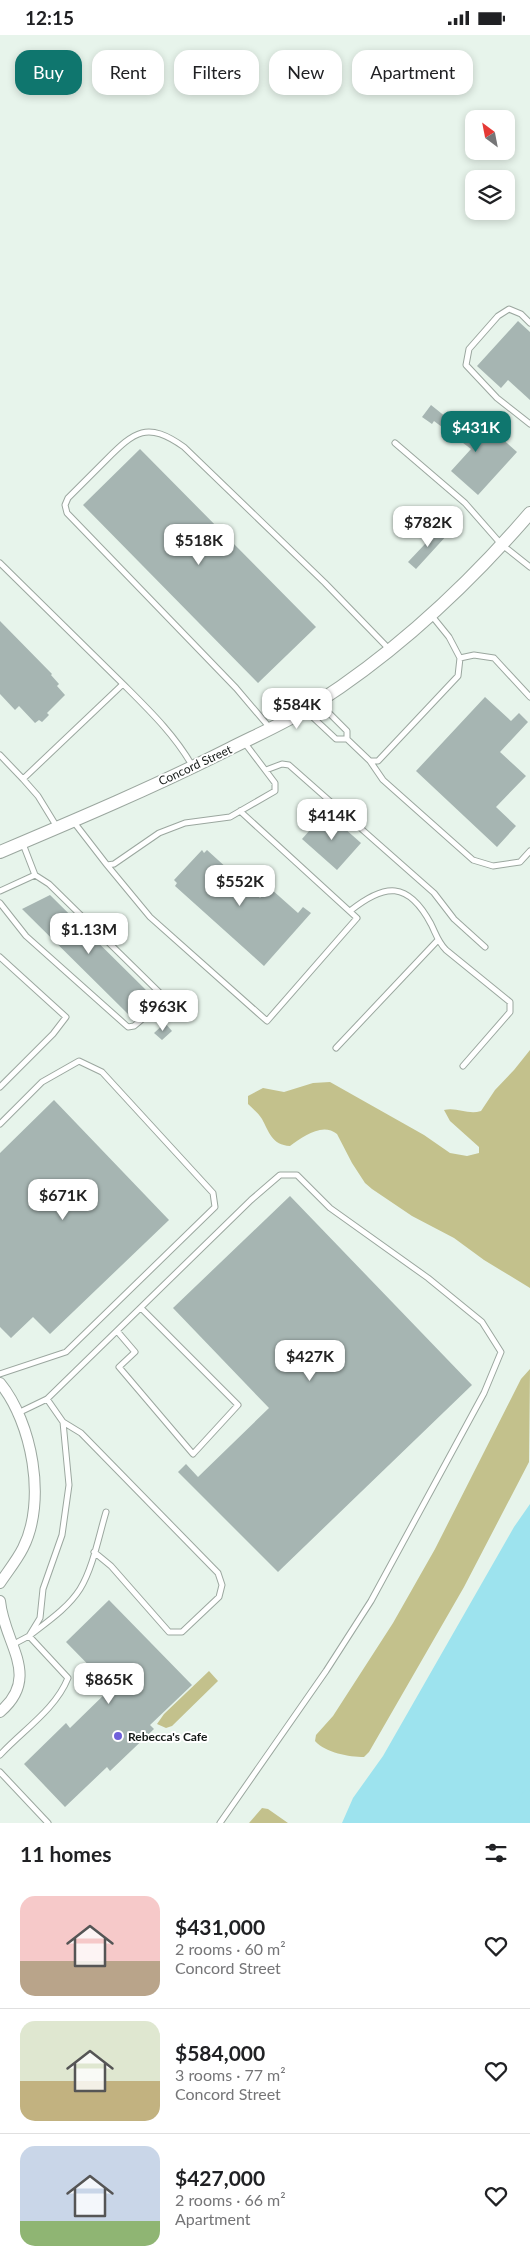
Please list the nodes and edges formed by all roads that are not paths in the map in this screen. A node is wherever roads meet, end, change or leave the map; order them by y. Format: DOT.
graph roads {
  1 [pos="530,323"];
  2 [pos="530,425"];
  3 [pos="395,443"];
  4 [pos="530,513"];
  5 [pos="501,544"];
  6 [pos="0,563"];
  7 [pos="530,568"];
  8 [pos="431,615"];
  9 [pos="390,650"];
  10 [pos="460,658"];
  11 [pos="123,685"];
  12 [pos="530,697"];
  13 [pos="317,702"];
  14 [pos="304,710"];
  15 [pos="271,728"];
  16 [pos="348,739"];
  17 [pos="244,742"];
  18 [pos="0,755"];
  19 [pos="370,761"];
  20 [pos="192,767"];
  21 [pos="266,770"];
  22 [pos="22,779"];
  23 [pos="240,811"];
  24 [pos="73,821"];
  25 [pos="58,827"];
  26 [pos="22,843"];
  27 [pos="530,851"];
  28 [pos="0,852"];
  29 [pos="107,865"];
  30 [pos="35,875"];
  31 [pos="0,891"];
  32 [pos="0,903"];
  33 [pos="350,911"];
  34 [pos="437,941"];
  35 [pos="485,947"];
  36 [pos="0,957"];
  37 [pos="336,1048"];
  38 [pos="463,1066"];
  39 [pos="0,1087"];
  40 [pos="0,1123"];
  41 [pos="141,1308"];
  42 [pos="117,1331"];
  43 [pos="0,1374"];
  44 [pos="0,1383"];
  45 [pos="47,1399"];
  46 [pos="18,1414"];
  47 [pos="63,1422"];
  48 [pos="106,1512"];
  49 [pos="94,1552"];
  50 [pos="0,1583"];
  51 [pos="0,1601"];
  52 [pos="29,1636"];
  53 [pos="12,1645"];
  54 [pos="0,1712"];
  55 [pos="0,1755"];
  56 [pos="0,1772"];
  57 [pos="48,1823"];
  58 [pos="220,1823"];
  1 -- 2 [label="lane"];
  3 -- 5 [label="lane"];
  4 -- 5 [label="street, Concord Street"];
  5 -- 7 [label="lane"];
  5 -- 8 [label="street, Concord Street"];
  6 -- 11 [label="lane"];
  8 -- 9 [label="street, Concord Street"];
  8 -- 10 [label="lane"];
  9 -- 13 [label="street, Concord Street"];
  9 -- 15 [label="lane"];
  10 -- 12 [label="lane"];
  10 -- 19 [label="lane"];
  11 -- 20 [label="lane"];
  11 -- 22 [label="lane"];
  13 -- 14 [label="street, Concord Street"];
  13 -- 16 [label="lane"];
  14 -- 15 [label="street, Concord Street"];
  14 -- 16 [label="lane"];
  15 -- 17 [label="street, Concord Street"];
  16 -- 19 [label="lane"];
  17 -- 20 [label="street, Concord Street"];
  17 -- 21 [label="lane"];
  18 -- 22 [label="lane"];
  19 -- 27 [label="lane"];
  20 -- 24 [label="street, Concord Street"];
  21 -- 23 [label="lane"];
  21 -- 35 [label="lane"];
  22 -- 25 [label="lane"];
  23 -- 29 [label="lane"];
  23 -- 33 [label="lane"];
  24 -- 25 [label="street, Concord Street"];
  24 -- 29 [label="lane"];
  25 -- 26 [label="street, Concord Street"];
  26 -- 28 [label="street, Concord Street"];
  26 -- 30 [label="lane"];
  29 -- 33 [label="lane"];
  30 -- 31 [label="lane"];
  30 -- 32 [label="lane"];
  33 -- 34 [label="lane"];
  34 -- 37 [label="lane"];
  34 -- 38 [label="lane"];
  36 -- 39 [label="lane"];
  40 -- 43 [label="lane"];
  41 -- 42 [label="lane"];
  41 -- 42 [label="lane"];
  41 -- 58 [label="lane"];
  42 -- 45 [label="lane"];
  44 -- 46 [label="street"];
  45 -- 46 [label="lane"];
  45 -- 47 [label="lane"];
  46 -- 50 [label="street"];
  47 -- 49 [label="lane"];
  47 -- 52 [label="lane"];
  48 -- 49 [label="lane"];
  49 -- 52 [label="lane"];
  51 -- 53 [label="street"];
  52 -- 53 [label="lane"];
  52 -- 55 [label="lane"];
  53 -- 54 [label="street"];
  56 -- 57 [label="lane"];
}
